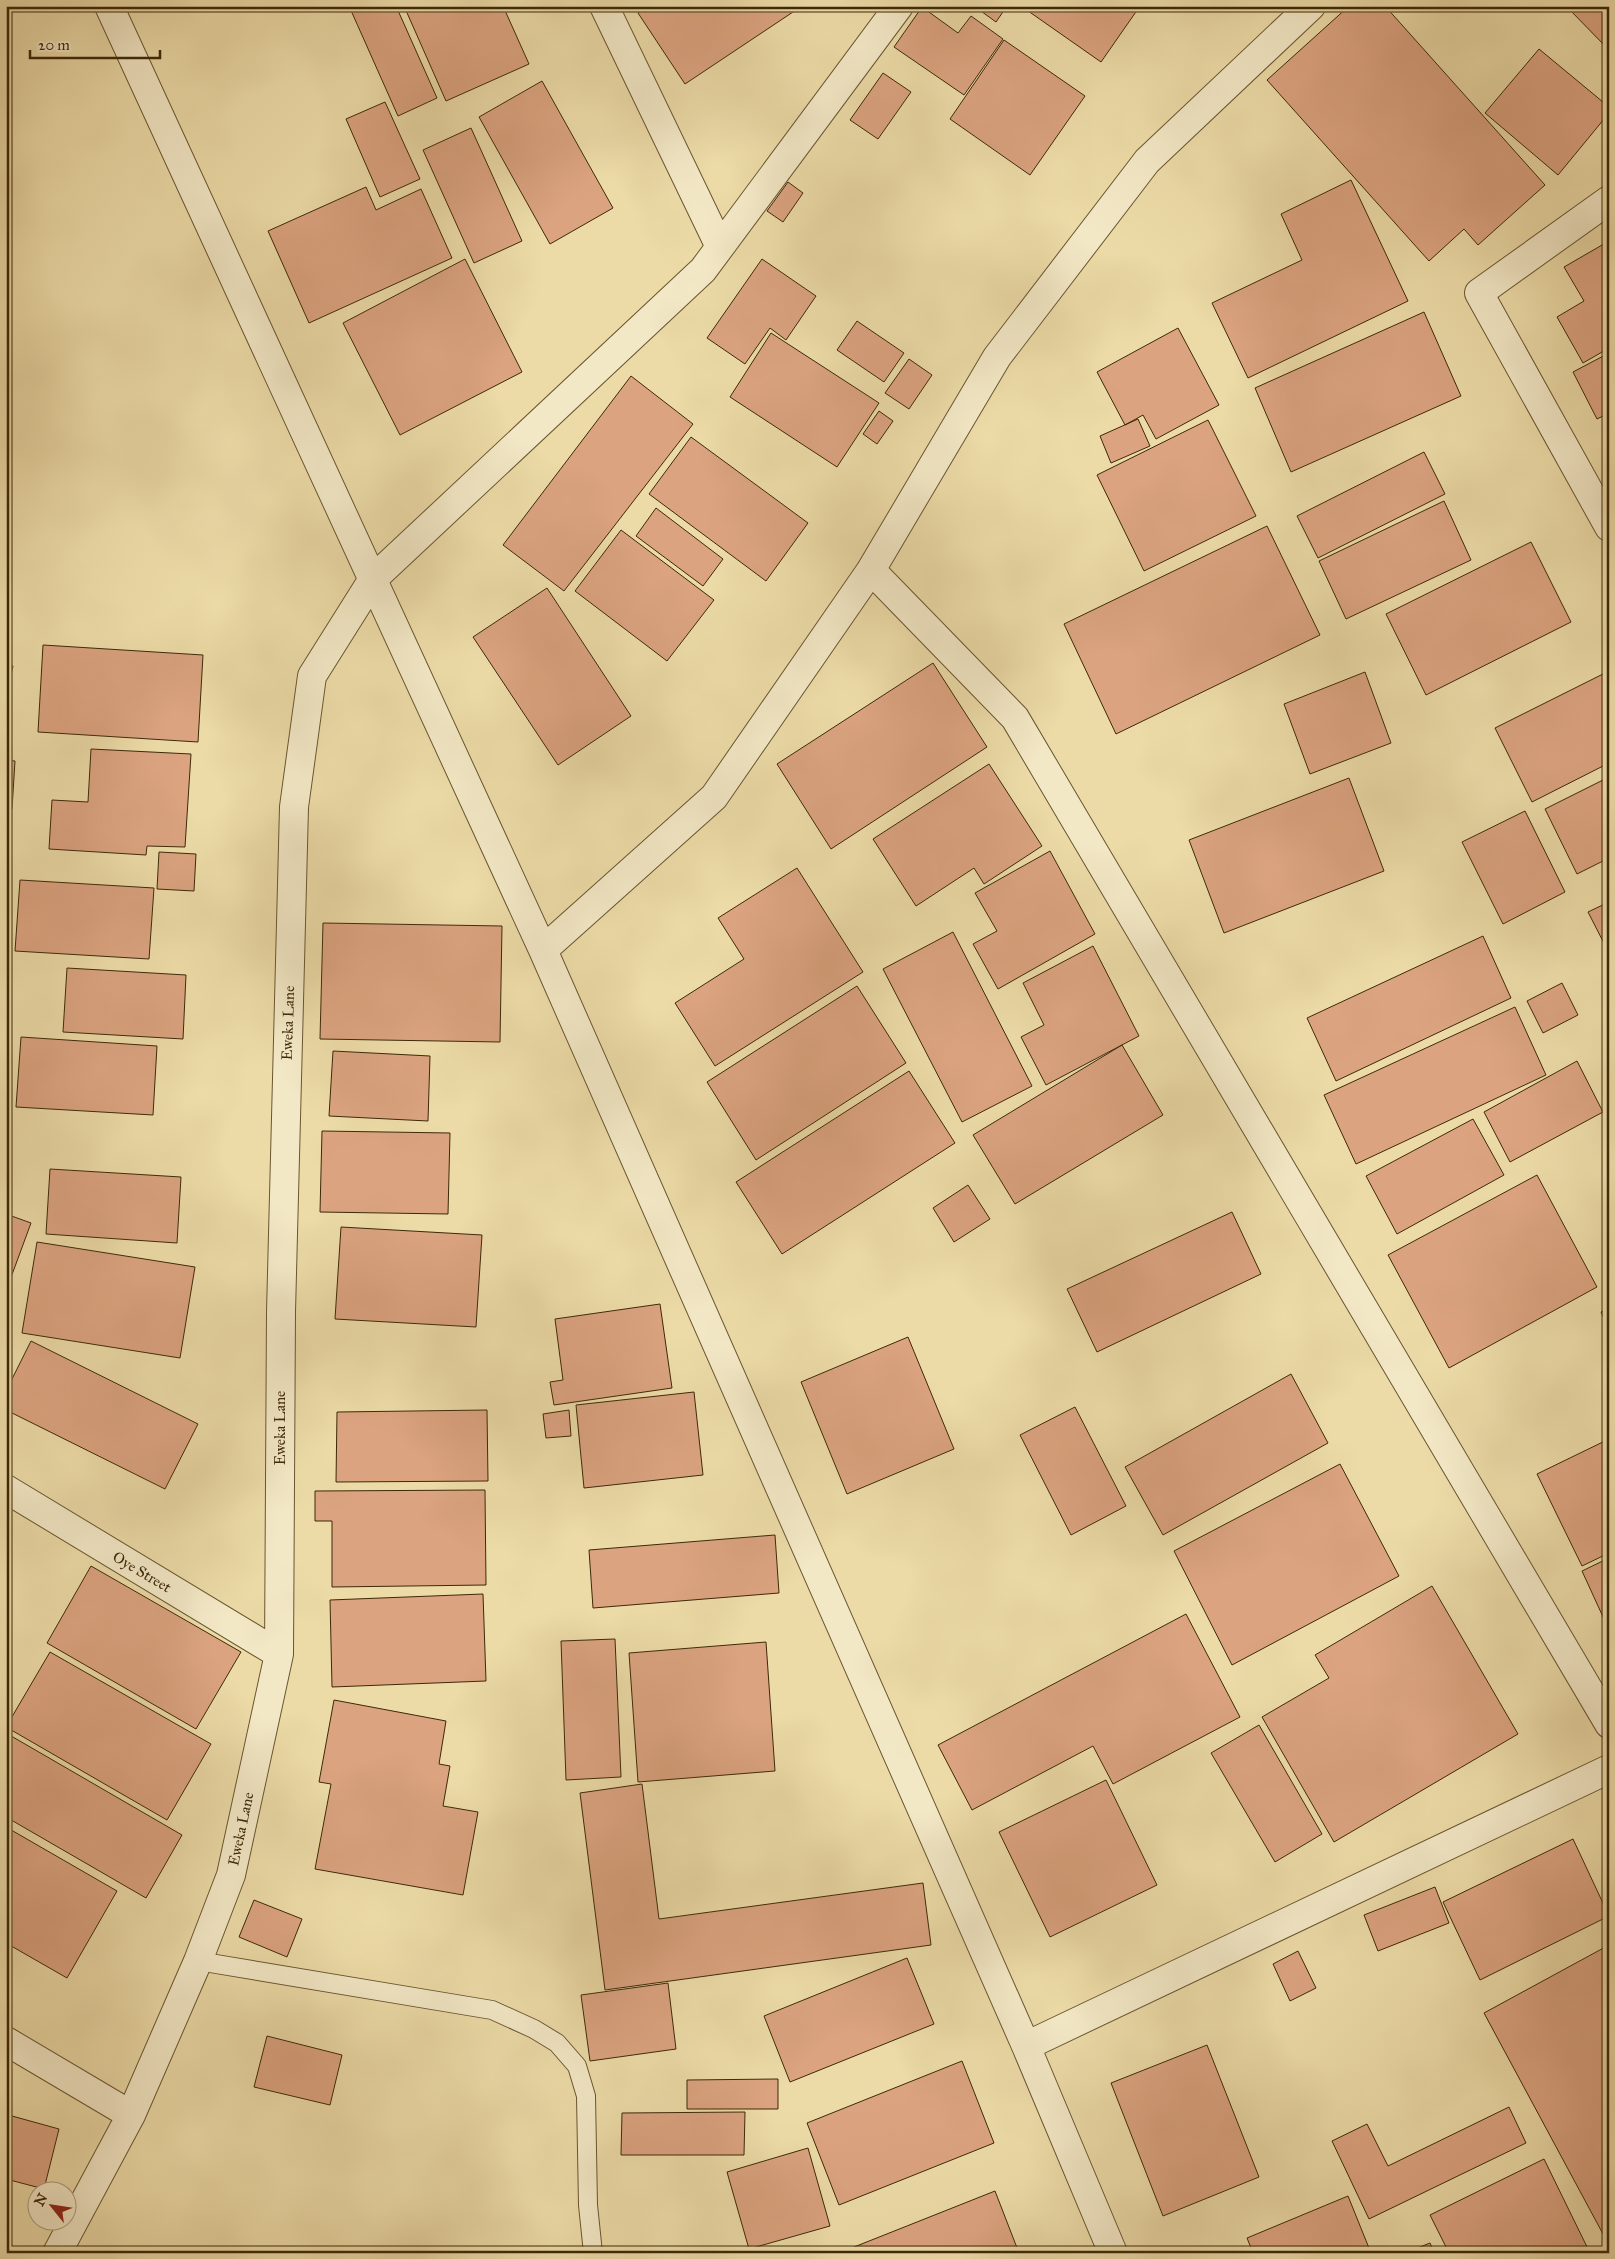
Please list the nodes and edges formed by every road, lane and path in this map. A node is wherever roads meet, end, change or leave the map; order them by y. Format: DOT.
graph roads {
  1 [pos="109,6"];
  2 [pos="604,6"];
  3 [pos="899,6"];
  4 [pos="1311,6"];
  5 [pos="1609,200"];
  6 [pos="720,247"];
  7 [pos="1609,527"];
  8 [pos="871,570"];
  9 [pos="374,579"];
  10 [pos="543,950"];
  11 [pos="6,1489"];
  12 [pos="278,1654"];
  13 [pos="1609,1724"];
  14 [pos="1609,1769"];
  15 [pos="198,1961"];
  16 [pos="6,2041"];
  17 [pos="1026,2046"];
  18 [pos="131,2114"];
  19 [pos="57,2253"];
  20 [pos="593,2253"];
  21 [pos="1114,2253"];
  1 -- 9 [label="street"];
  2 -- 6 [label="street"];
  3 -- 6 [label="street, Eweka Lane"];
  4 -- 8 [label="street"];
  5 -- 7 [label="street"];
  6 -- 9 [label="street, Eweka Lane"];
  8 -- 10 [label="street"];
  8 -- 13 [label="street"];
  9 -- 10 [label="street"];
  9 -- 12 [label="street, Eweka Lane"];
  10 -- 17 [label="street"];
  11 -- 12 [label="street, Oye Street"];
  12 -- 15 [label="street, Eweka Lane"];
  14 -- 17 [label="street"];
  15 -- 18 [label="street, Eweka Lane"];
  15 -- 20 [label="lane"];
  16 -- 18 [label="street"];
  17 -- 21 [label="street"];
  18 -- 19 [label="street, Eweka Lane"];
}
